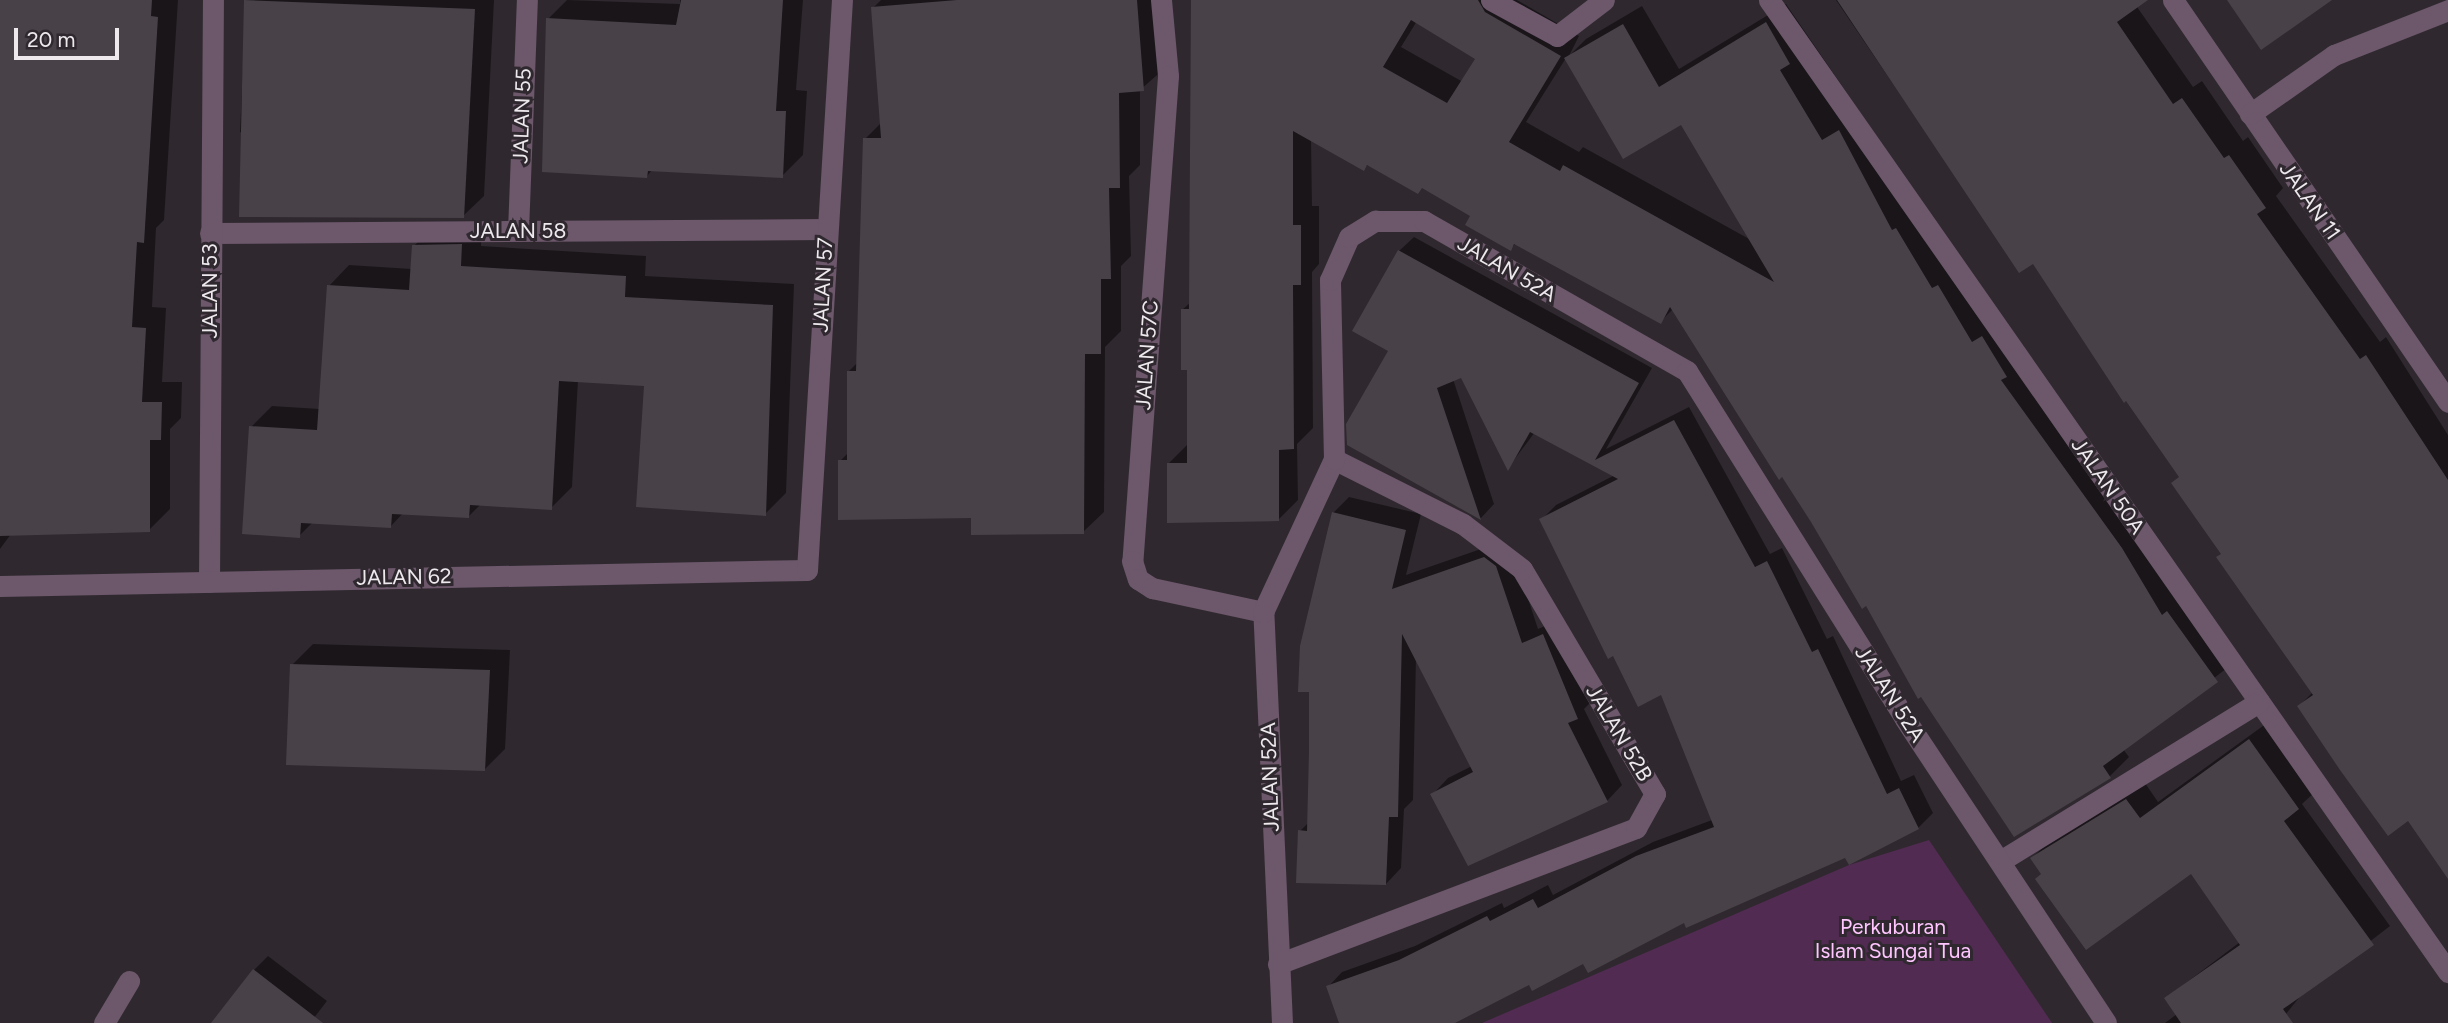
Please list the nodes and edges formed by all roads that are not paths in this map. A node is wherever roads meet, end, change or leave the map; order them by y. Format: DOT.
graph roads {
  1 [pos="213,0"];
  2 [pos="527,0"];
  3 [pos="842,0"];
  4 [pos="1161,0"];
  5 [pos="1491,0"];
  6 [pos="1604,0"];
  7 [pos="1769,0"];
  8 [pos="2174,0"];
  9 [pos="2448,10"];
  10 [pos="2250,114"];
  11 [pos="826,229"];
  12 [pos="518,231"];
  13 [pos="211,233"];
  14 [pos="2448,400"];
  15 [pos="1334,459"];
  16 [pos="807,569"];
  17 [pos="209,582"];
  18 [pos="0,586"];
  19 [pos="1263,612"];
  20 [pos="2259,702"];
  21 [pos="2002,860"];
  22 [pos="1278,964"];
  23 [pos="2448,972"];
  24 [pos="129,981"];
  25 [pos="104,1023"];
  26 [pos="1282,1023"];
  27 [pos="2105,1023"];
  1 -- 13 [label="street, JALAN 53"];
  2 -- 12 [label="street, JALAN 55"];
  3 -- 11 [label="street, JALAN 57"];
  4 -- 19 [label="street, JALAN 57C"];
  5 -- 6 [label="street"];
  7 -- 20 [label="street, JALAN 50A"];
  8 -- 10 [label="street, JALAN 11"];
  9 -- 10 [label="street"];
  10 -- 14 [label="street, JALAN 11"];
  11 -- 12 [label="street, JALAN 58"];
  11 -- 16 [label="street, JALAN 57"];
  12 -- 13 [label="street, JALAN 58"];
  13 -- 17 [label="street, JALAN 53"];
  15 -- 19 [label="street, JALAN 52A"];
  15 -- 21 [label="street, JALAN 52A"];
  15 -- 22 [label="street, JALAN 52B"];
  16 -- 17 [label="street, JALAN 62"];
  17 -- 18 [label="street, JALAN 62"];
  19 -- 22 [label="street, JALAN 52A"];
  20 -- 21 [label="street"];
  20 -- 23 [label="street, JALAN 50A"];
  21 -- 27 [label="street, JALAN 52A"];
  22 -- 26 [label="street, JALAN 52A"];
  24 -- 25 [label="street"];
}
